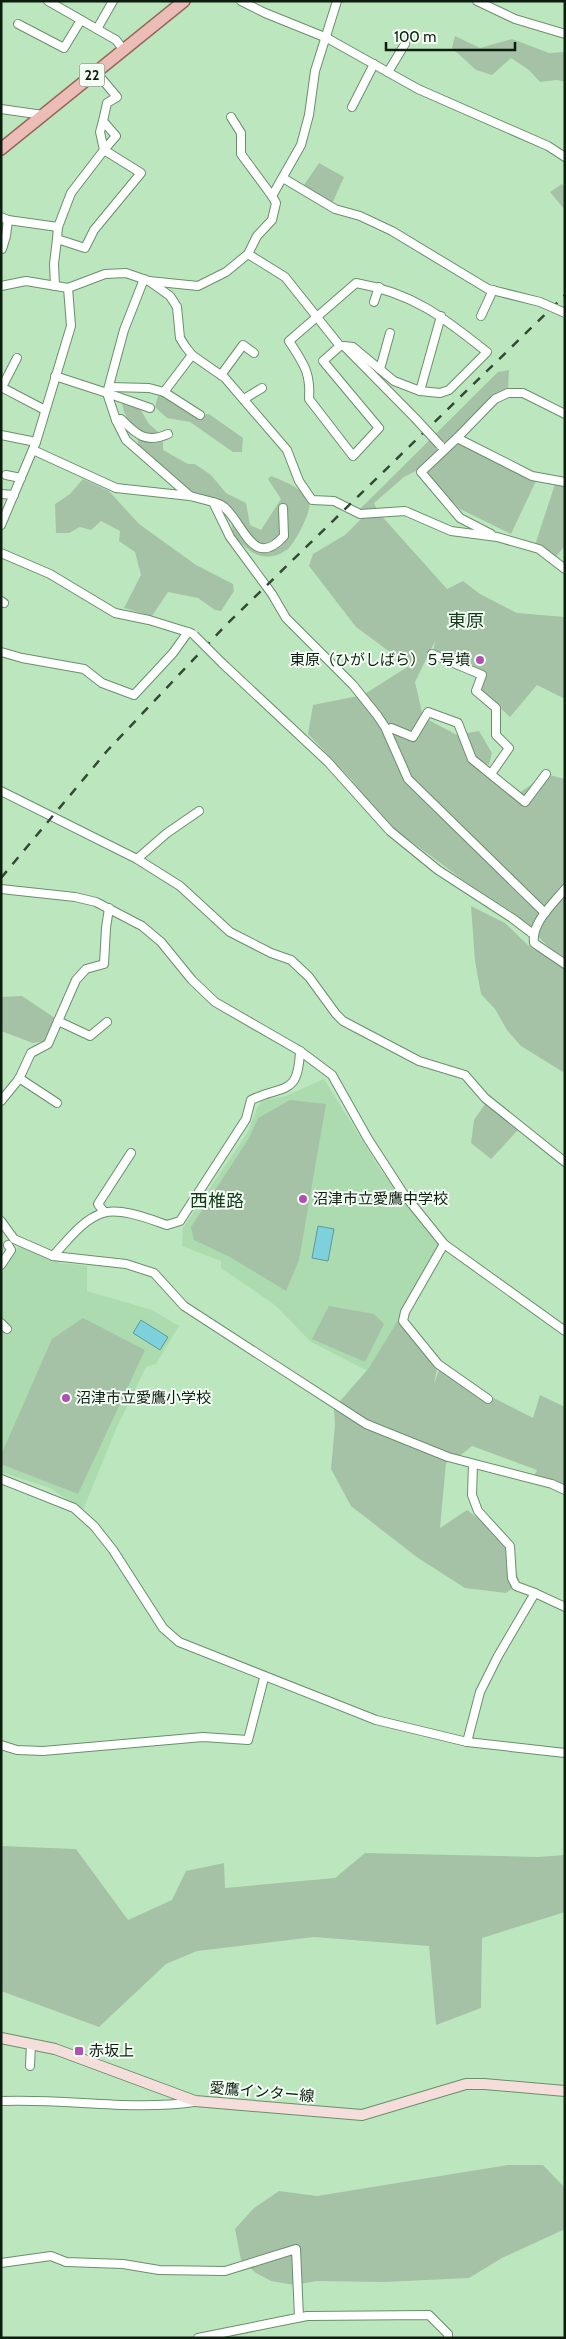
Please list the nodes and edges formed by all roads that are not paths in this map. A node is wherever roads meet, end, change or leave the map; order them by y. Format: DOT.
graph roads {
  1 [pos="48,1"];
  2 [pos="113,1"];
  3 [pos="184,1"];
  4 [pos="242,1"];
  5 [pos="337,1"];
  6 [pos="478,1"];
  7 [pos="60,4"];
  8 [pos="81,20"];
  9 [pos="18,24"];
  10 [pos="97,29"];
  11 [pos="565,34"];
  12 [pos="327,38"];
  13 [pos="405,44"];
  14 [pos="123,49"];
  15 [pos="374,64"];
  16 [pos="96,72"];
  17 [pos="388,72"];
  18 [pos="352,107"];
  19 [pos="1,109"];
  20 [pos="43,115"];
  21 [pos="231,117"];
  22 [pos="103,122"];
  23 [pos="1,149"];
  24 [pos="104,150"];
  25 [pos="565,157"];
  26 [pos="283,178"];
  27 [pos="272,196"];
  28 [pos="5,219"];
  29 [pos="58,227"];
  30 [pos="57,239"];
  31 [pos="2,249"];
  32 [pos="248,254"];
  33 [pos="147,280"];
  34 [pos="1,286"];
  35 [pos="55,286"];
  36 [pos="379,287"];
  37 [pos="68,288"];
  38 [pos="492,290"];
  39 [pos="374,302"];
  40 [pos="565,313"];
  41 [pos="441,316"];
  42 [pos="481,316"];
  43 [pos="317,317"];
  44 [pos="390,333"];
  45 [pos="342,346"];
  46 [pos="254,353"];
  47 [pos="192,355"];
  48 [pos="17,358"];
  49 [pos="380,369"];
  50 [pos="221,375"];
  51 [pos="55,376"];
  52 [pos="2,387"];
  53 [pos="262,388"];
  54 [pos="108,390"];
  55 [pos="420,390"];
  56 [pos="164,392"];
  57 [pos="244,399"];
  58 [pos="150,408"];
  59 [pos="45,410"];
  60 [pos="565,414"];
  61 [pos="200,415"];
  62 [pos="116,420"];
  63 [pos="168,434"];
  64 [pos="1,436"];
  65 [pos="458,438"];
  66 [pos="34,446"];
  67 [pos="442,448"];
  68 [pos="6,475"];
  69 [pos="21,478"];
  70 [pos="565,482"];
  71 [pos="1,494"];
  72 [pos="14,495"];
  73 [pos="190,496"];
  74 [pos="213,502"];
  75 [pos="283,508"];
  76 [pos="1,525"];
  77 [pos="497,537"];
  78 [pos="1,553"];
  79 [pos="565,569"];
  80 [pos="191,633"];
  81 [pos="1,652"];
  82 [pos="432,654"];
  83 [pos="387,730"];
  84 [pos="491,774"];
  85 [pos="546,774"];
  86 [pos="1,791"];
  87 [pos="199,811"];
  88 [pos="137,859"];
  89 [pos="1,889"];
  90 [pos="565,889"];
  91 [pos="109,908"];
  92 [pos="545,913"];
  93 [pos="533,934"];
  94 [pos="565,964"];
  95 [pos="58,1021"];
  96 [pos="107,1022"];
  97 [pos="300,1051"];
  98 [pos="19,1078"];
  99 [pos="1,1101"];
  100 [pos="57,1103"];
  101 [pos="131,1153"];
  102 [pos="565,1162"];
  103 [pos="104,1212"];
  104 [pos="1,1220"];
  105 [pos="11,1242"];
  106 [pos="444,1244"];
  107 [pos="1,1252"];
  108 [pos="53,1256"];
  109 [pos="1,1265"];
  110 [pos="565,1331"];
  111 [pos="488,1399"];
  112 [pos="473,1464"];
  113 [pos="1,1479"];
  114 [pos="565,1490"];
  115 [pos="535,1593"];
  116 [pos="565,1607"];
  117 [pos="264,1678"];
  118 [pos="467,1742"];
  119 [pos="1,1745"];
  120 [pos="565,1753"];
  121 [pos="1,2038"];
  122 [pos="31,2044"];
  123 [pos="30,2066"];
  124 [pos="565,2091"];
  125 [pos="1,2101"];
  126 [pos="195,2101"];
  127 [pos="1,2263"];
  128 [pos="299,2318"];
  129 [pos="198,2338"];
  130 [pos="448,2338"];
  1 -- 7 [label="street"];
  2 -- 10 [label="street"];
  3 -- 14 [label="main road, 22"];
  4 -- 12 [label="street"];
  5 -- 12 [label="street"];
  6 -- 11 [label="street"];
  7 -- 8 [label="street"];
  8 -- 9 [label="street"];
  8 -- 10 [label="street"];
  10 -- 14 [label="street"];
  12 -- 15 [label="street"];
  12 -- 26 [label="street"];
  13 -- 17 [label="street"];
  14 -- 16 [label="main road, 22"];
  15 -- 17 [label="street"];
  15 -- 18 [label="street"];
  16 -- 20 [label="main road, 22"];
  16 -- 22 [label="street"];
  17 -- 25 [label="street"];
  19 -- 20 [label="street"];
  20 -- 23 [label="main road, 22"];
  21 -- 27 [label="street"];
  22 -- 24 [label="street"];
  22 -- 24 [label="street"];
  24 -- 29 [label="street"];
  24 -- 30 [label="street"];
  26 -- 27 [label="street"];
  26 -- 38 [label="street"];
  27 -- 32 [label="street"];
  28 -- 29 [label="street"];
  28 -- 31 [label="street"];
  29 -- 30 [label="street"];
  30 -- 35 [label="street"];
  32 -- 33 [label="street"];
  32 -- 43 [label="street"];
  33 -- 37 [label="street"];
  33 -- 47 [label="street"];
  33 -- 54 [label="street"];
  34 -- 35 [label="street"];
  35 -- 37 [label="street"];
  36 -- 39 [label="street"];
  36 -- 41 [label="street"];
  36 -- 43 [label="street"];
  37 -- 51 [label="street"];
  38 -- 40 [label="street, bridge"];
  38 -- 42 [label="street"];
  41 -- 55 [label="street"];
  41 -- 55 [label="street"];
  43 -- 45 [label="street"];
  43 -- 45 [label="street"];
  44 -- 49 [label="street"];
  45 -- 49 [label="street"];
  45 -- 67 [label="street, bridge"];
  46 -- 50 [label="street"];
  47 -- 50 [label="street"];
  47 -- 56 [label="street"];
  48 -- 52 [label="street"];
  49 -- 55 [label="street"];
  50 -- 57 [label="street"];
  51 -- 54 [label="street"];
  51 -- 59 [label="street"];
  52 -- 59 [label="street"];
  53 -- 57 [label="street"];
  54 -- 56 [label="street"];
  54 -- 58 [label="street"];
  54 -- 62 [label="street"];
  56 -- 61 [label="street"];
  57 -- 77 [label="street"];
  59 -- 66 [label="street"];
  60 -- 65 [label="street"];
  62 -- 63 [label="street"];
  62 -- 73 [label="street"];
  64 -- 66 [label="street"];
  65 -- 67 [label="street"];
  65 -- 70 [label="street"];
  66 -- 69 [label="street"];
  66 -- 73 [label="street"];
  67 -- 77 [label="street"];
  68 -- 69 [label="street"];
  69 -- 72 [label="street"];
  71 -- 72 [label="street"];
  72 -- 76 [label="street"];
  73 -- 74 [label="street"];
  74 -- 75 [label="street"];
  74 -- 83 [label="street"];
  77 -- 79 [label="street"];
  78 -- 80 [label="street"];
  80 -- 81 [label="street"];
  80 -- 93 [label="street, bridge"];
  82 -- 84 [label="street"];
  83 -- 84 [label="street"];
  83 -- 92 [label="street"];
  84 -- 85 [label="street"];
  86 -- 88 [label="street"];
  87 -- 88 [label="street"];
  88 -- 102 [label="street"];
  89 -- 91 [label="street"];
  90 -- 92 [label="street"];
  91 -- 95 [label="street"];
  91 -- 97 [label="street"];
  92 -- 93 [label="street"];
  93 -- 94 [label="street"];
  95 -- 96 [label="street"];
  95 -- 98 [label="street"];
  97 -- 103 [label="street"];
  97 -- 106 [label="street"];
  98 -- 99 [label="street"];
  98 -- 100 [label="street"];
  101 -- 103 [label="street"];
  103 -- 108 [label="street"];
  104 -- 105 [label="street"];
  105 -- 107 [label="street"];
  105 -- 108 [label="street"];
  105 -- 109 [label="street"];
  106 -- 110 [label="street"];
  106 -- 111 [label="street"];
  108 -- 112 [label="street"];
  112 -- 114 [label="street"];
  112 -- 115 [label="street"];
  113 -- 117 [label="street"];
  115 -- 116 [label="street"];
  115 -- 118 [label="street"];
  117 -- 118 [label="street"];
  117 -- 119 [label="street"];
  118 -- 120 [label="street"];
  121 -- 122 [label="main road, 愛鷹インター線"];
  122 -- 123 [label="street"];
  122 -- 126 [label="main road, 愛鷹インター線"];
  124 -- 126 [label="main road, 愛鷹インター線"];
  125 -- 126 [label="street"];
  127 -- 128 [label="street"];
  128 -- 129 [label="street"];
  128 -- 130 [label="street"];
}
